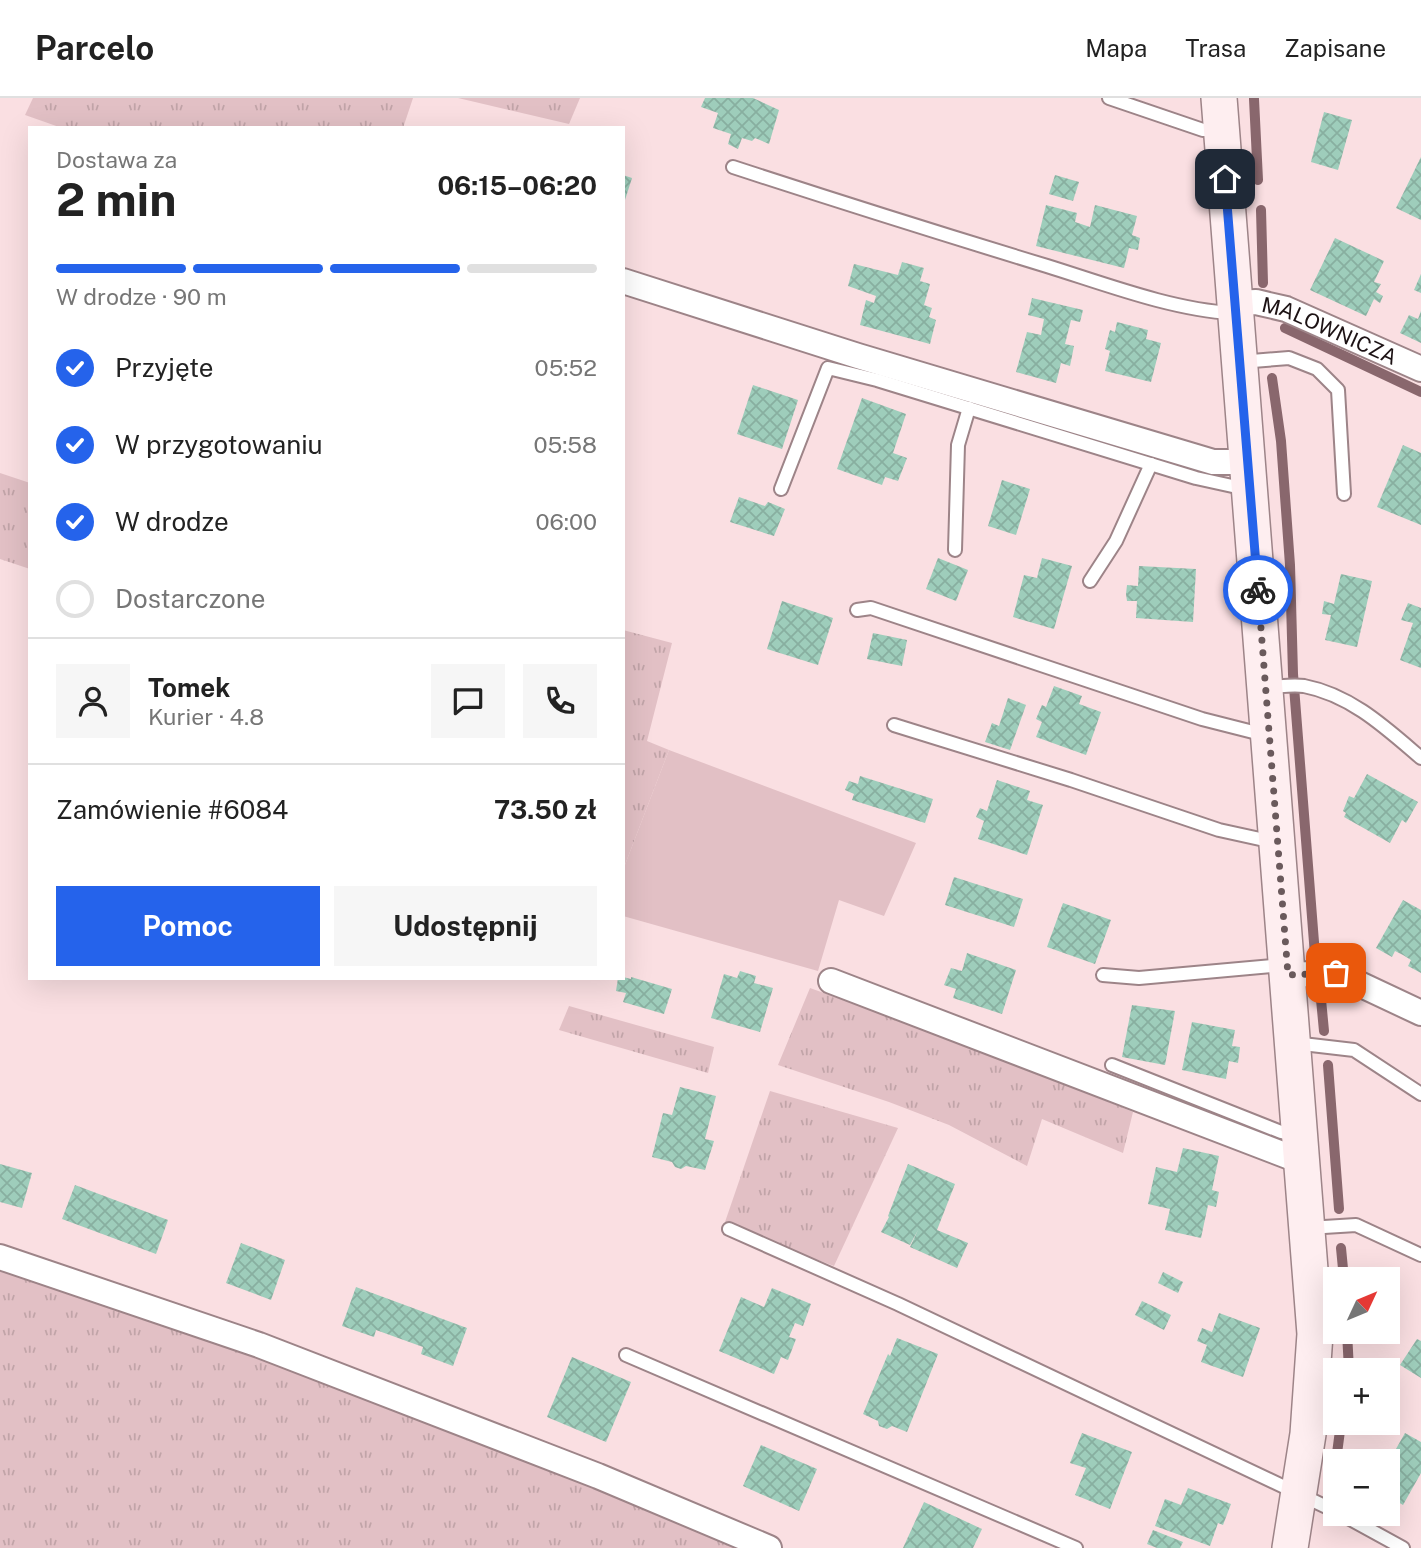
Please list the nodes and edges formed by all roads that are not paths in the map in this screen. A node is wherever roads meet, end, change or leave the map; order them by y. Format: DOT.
graph roads {
  1 [pos="1109,98"];
  2 [pos="1221,114"];
  3 [pos="733,167"];
  4 [pos="625,282"];
  5 [pos="1235,308"];
  6 [pos="1240,362"];
  7 [pos="1421,369"];
  8 [pos="969,408"];
  9 [pos="1151,464"];
  10 [pos="1248,476"];
  11 [pos="781,489"];
  12 [pos="1344,494"];
  13 [pos="955,550"];
  14 [pos="1090,581"];
  15 [pos="857,610"];
  16 [pos="1274,687"];
  17 [pos="894,725"];
  18 [pos="1269,736"];
  19 [pos="1421,758"];
  20 [pos="1277,843"];
  21 [pos="1288,970"];
  22 [pos="1103,975"];
  23 [pos="831,981"];
  24 [pos="1421,1013"];
  25 [pos="1293,1043"];
  26 [pos="1112,1065"];
  27 [pos="1421,1094"];
  28 [pos="1302,1149"];
  29 [pos="1308,1228"];
  30 [pos="729,1230"];
  31 [pos="1421,1255"];
  32 [pos="0,1257"];
  33 [pos="626,1355"];
  34 [pos="1299,1494"];
  35 [pos="1323,1505"];
  36 [pos="1363,1526"];
  37 [pos="769,1548"];
  38 [pos="1076,1548"];
  39 [pos="1290,1548"];
  40 [pos="1403,1548"];
  1 -- 2 [label="lane"];
  2 -- 5 [label="street"];
  3 -- 5 [label="lane"];
  4 -- 10 [label="street"];
  5 -- 6 [label="street"];
  5 -- 7 [label="street, MALOWNICZA"];
  6 -- 10 [label="street"];
  6 -- 12 [label="lane"];
  8 -- 9 [label="lane"];
  8 -- 11 [label="lane"];
  8 -- 13 [label="lane"];
  9 -- 10 [label="lane"];
  9 -- 14 [label="lane"];
  10 -- 16 [label="street"];
  15 -- 18 [label="lane"];
  16 -- 18 [label="street"];
  16 -- 19 [label="lane"];
  17 -- 20 [label="lane"];
  18 -- 20 [label="street"];
  20 -- 21 [label="street"];
  21 -- 22 [label="lane"];
  21 -- 24 [label="street"];
  21 -- 25 [label="street"];
  23 -- 28 [label="street"];
  25 -- 27 [label="lane"];
  25 -- 28 [label="street"];
  26 -- 28 [label="lane"];
  28 -- 29 [label="street"];
  29 -- 31 [label="lane"];
  29 -- 34 [label="street"];
  30 -- 34 [label="lane"];
  32 -- 37 [label="street"];
  33 -- 38 [label="lane"];
  34 -- 35 [label="lane"];
  34 -- 39 [label="street"];
  36 -- 40 [label="lane"];
}
